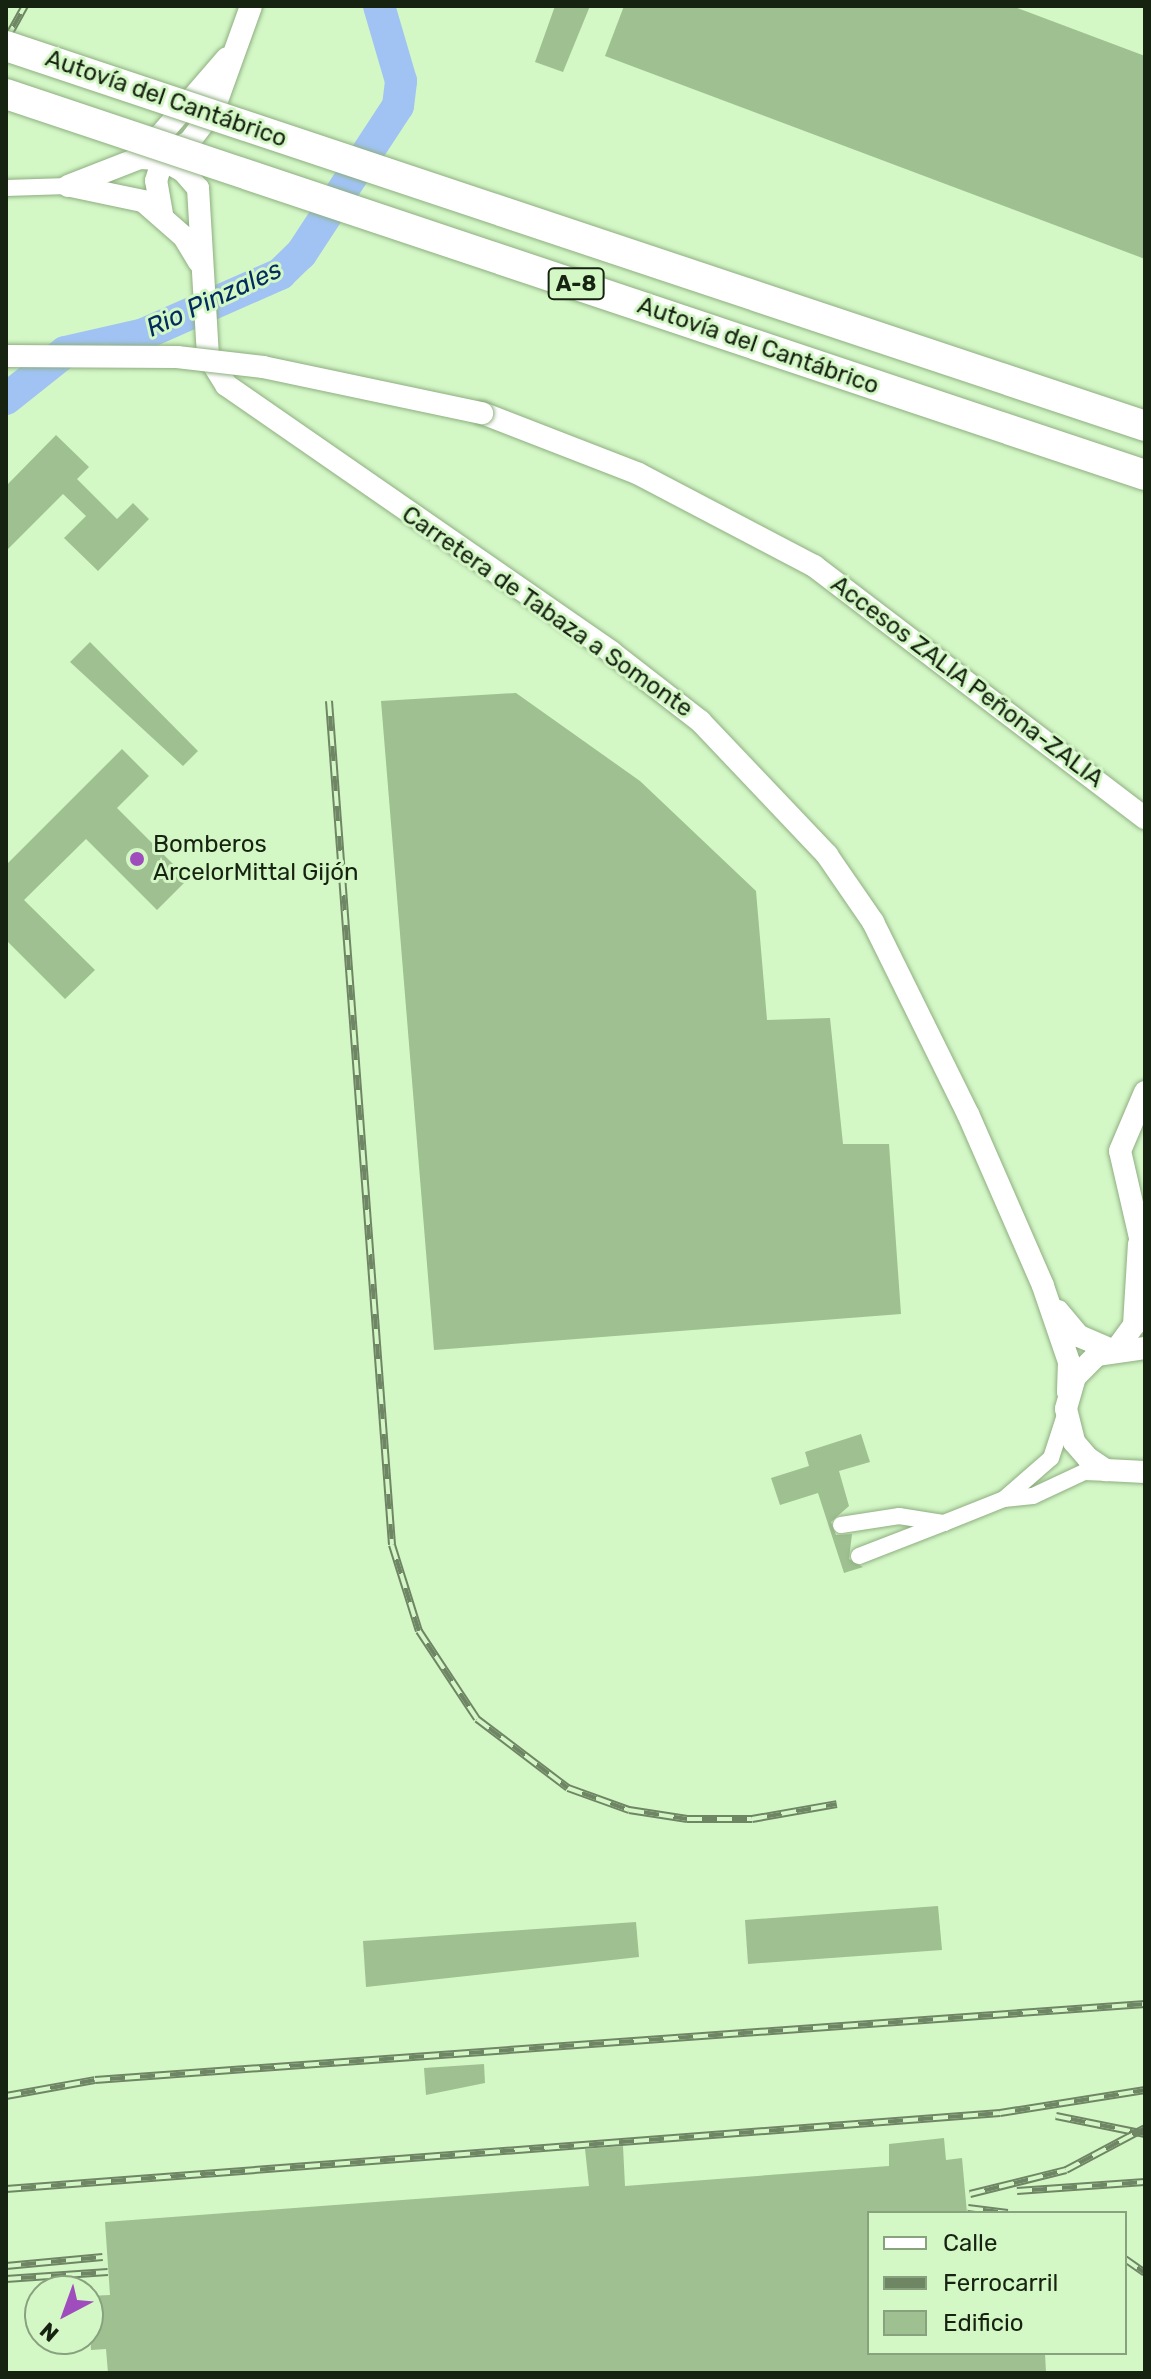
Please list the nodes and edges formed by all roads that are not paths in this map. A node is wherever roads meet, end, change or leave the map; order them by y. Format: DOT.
graph roads {
  1 [pos="251,6"];
  2 [pos="6,46"];
  3 [pos="6,94"];
  4 [pos="206,100"];
  5 [pos="151,158"];
  6 [pos="68,186"];
  7 [pos="6,188"];
  8 [pos="198,188"];
  9 [pos="94,189"];
  10 [pos="162,214"];
  11 [pos="200,267"];
  12 [pos="6,356"];
  13 [pos="1145,426"];
  14 [pos="1145,475"];
  15 [pos="1145,818"];
  16 [pos="1145,1092"];
  17 [pos="1142,1251"];
  18 [pos="1043,1286"];
  19 [pos="1114,1348"];
  20 [pos="1145,1348"];
  21 [pos="1067,1401"];
  22 [pos="1136,1473"];
  23 [pos="1004,1499"];
  24 [pos="944,1523"];
  25 [pos="841,1525"];
  26 [pos="859,1556"];
  1 -- 4 [label="street"];
  2 -- 13 [label="highway, Autovía del Cantábrico / A-8, bridge"];
  3 -- 14 [label="highway, Autovía del Cantábrico / A-8, bridge"];
  4 -- 5 [label="street"];
  4 -- 8 [label="street, Carretera de Tabaza a Somonte"];
  5 -- 6 [label="street"];
  5 -- 8 [label="street"];
  5 -- 9 [label="street"];
  5 -- 10 [label="street"];
  6 -- 7 [label="street"];
  6 -- 9 [label="street"];
  8 -- 11 [label="street, Carretera de Tabaza a Somonte"];
  9 -- 10 [label="street"];
  10 -- 11 [label="street"];
  11 -- 18 [label="street, Carretera de Tabaza a Somonte"];
  12 -- 15 [label="street, Accesos ZALIA Peñona-ZALIA, bridge"];
  16 -- 17 [label="street"];
  17 -- 19 [label="street"];
  18 -- 19 [label="street, Carretera de Tabaza a Somonte"];
  18 -- 21 [label="street, Carretera de Tabaza a Somonte"];
  19 -- 20 [label="street"];
  19 -- 21 [label="street"];
  21 -- 22 [label="street, Carretera de Tabaza a Somonte"];
  21 -- 23 [label="street"];
  22 -- 23 [label="street"];
  23 -- 24 [label="street"];
  24 -- 25 [label="street"];
  24 -- 26 [label="street"];
}
